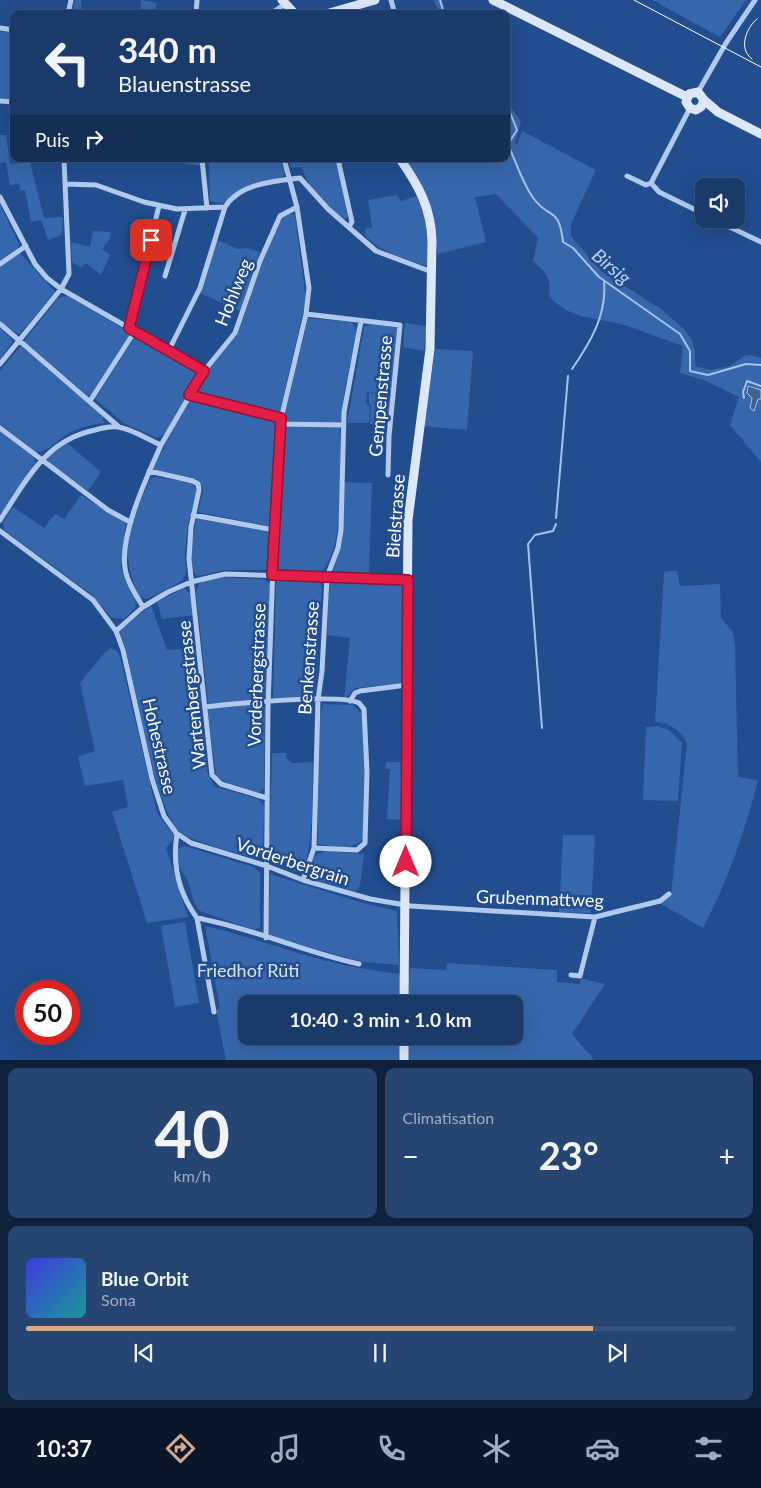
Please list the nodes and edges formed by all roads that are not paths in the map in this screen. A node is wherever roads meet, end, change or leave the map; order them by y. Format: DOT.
graph roads {
  1 [pos="375,0"];
  2 [pos="493,0"];
  3 [pos="755,0"];
  4 [pos="340,10"];
  5 [pos="698,92"];
  6 [pos="687,97"];
  7 [pos="702,104"];
  8 [pos="690,108"];
  9 [pos="761,134"];
  10 [pos="64,162"];
  11 [pos="202,162"];
  12 [pos="285,162"];
  13 [pos="339,162"];
  14 [pos="402,162"];
  15 [pos="627,176"];
  16 [pos="290,179"];
  17 [pos="651,183"];
  18 [pos="66,184"];
  19 [pos="0,197"];
  20 [pos="159,206"];
  21 [pos="297,207"];
  22 [pos="207,208"];
  23 [pos="226,208"];
  24 [pos="185,210"];
  25 [pos="695,210"];
  26 [pos="349,227"];
  27 [pos="732,228"];
  28 [pos="761,242"];
  29 [pos="26,246"];
  30 [pos="0,264"];
  31 [pos="432,272"];
  32 [pos="165,276"];
  33 [pos="62,289"];
  34 [pos="306,314"];
  35 [pos="361,321"];
  36 [pos="0,324"];
  37 [pos="129,328"];
  38 [pos="135,331"];
  39 [pos="19,340"];
  40 [pos="169,350"];
  41 [pos="0,364"];
  42 [pos="204,371"];
  43 [pos="189,395"];
  44 [pos="90,401"];
  45 [pos="280,421"];
  46 [pos="344,425"];
  47 [pos="119,427"];
  48 [pos="0,428"];
  49 [pos="161,445"];
  50 [pos="41,461"];
  51 [pos="149,471"];
  52 [pos="388,475"];
  53 [pos="193,516"];
  54 [pos="0,520"];
  55 [pos="130,522"];
  56 [pos="274,530"];
  57 [pos="0,531"];
  58 [pos="272,575"];
  59 [pos="327,577"];
  60 [pos="408,580"];
  61 [pos="192,582"];
  62 [pos="143,607"];
  63 [pos="116,631"];
  64 [pos="407,685"];
  65 [pos="318,700"];
  66 [pos="268,701"];
  67 [pos="350,701"];
  68 [pos="205,707"];
  69 [pos="267,798"];
  70 [pos="176,832"];
  71 [pos="314,848"];
  72 [pos="267,866"];
  73 [pos="303,880"];
  74 [pos="669,894"];
  75 [pos="406,905"];
  76 [pos="595,917"];
  77 [pos="197,918"];
  78 [pos="266,938"];
  79 [pos="359,964"];
  80 [pos="571,975"];
  81 [pos="404,995"];
  82 [pos="214,1012"];
  83 [pos="404,1045"];
  84 [pos="404,1060"];
  1 -- 4 [label="main road"];
  2 -- 6 [label="main road"];
  3 -- 5 [label="street"];
  5 -- 6 [label="main road"];
  5 -- 7 [label="main road"];
  6 -- 8 [label="main road"];
  7 -- 8 [label="main road"];
  7 -- 9 [label="main road"];
  8 -- 17 [label="street"];
  10 -- 18 [label="street"];
  11 -- 22 [label="street"];
  12 -- 16 [label="street, Vorderbergstrasse"];
  13 -- 26 [label="street"];
  14 -- 31 [label="main road, Bielstrasse"];
  15 -- 17 [label="street"];
  16 -- 21 [label="street, Vorderbergstrasse"];
  16 -- 23 [label="street"];
  16 -- 26 [label="street"];
  17 -- 25 [label="street"];
  18 -- 20 [label="street"];
  18 -- 33 [label="street"];
  19 -- 29 [label="street"];
  20 -- 24 [label="street"];
  20 -- 37 [label="street"];
  21 -- 34 [label="street, Vorderbergstrasse"];
  21 -- 42 [label="street, Hohlweg"];
  22 -- 23 [label="street"];
  22 -- 24 [label="street"];
  23 -- 40 [label="street"];
  24 -- 32 [label="street"];
  26 -- 31 [label="street"];
  27 -- 28 [label="street"];
  29 -- 30 [label="street"];
  29 -- 33 [label="street"];
  31 -- 60 [label="main road, Bielstrasse"];
  33 -- 37 [label="street"];
  33 -- 39 [label="street"];
  34 -- 35 [label="street, Gempenstrasse"];
  34 -- 45 [label="street, Vorderbergstrasse"];
  35 -- 46 [label="street, Benkenstrasse"];
  35 -- 52 [label="street, Gempenstrasse"];
  36 -- 39 [label="street"];
  37 -- 38 [label="street"];
  38 -- 40 [label="street"];
  38 -- 44 [label="street"];
  39 -- 41 [label="street"];
  39 -- 44 [label="street"];
  40 -- 42 [label="street"];
  42 -- 43 [label="street, Hohlweg"];
  43 -- 45 [label="street"];
  43 -- 49 [label="street, Hohlweg"];
  44 -- 47 [label="street"];
  45 -- 46 [label="street"];
  45 -- 56 [label="street, Vorderbergstrasse"];
  46 -- 59 [label="street, Benkenstrasse"];
  47 -- 49 [label="street"];
  47 -- 50 [label="street"];
  48 -- 50 [label="street"];
  49 -- 51 [label="street, Hohlweg"];
  50 -- 54 [label="street"];
  50 -- 55 [label="street"];
  51 -- 53 [label="street, Wartenbergstrasse"];
  51 -- 55 [label="street, Hohlweg"];
  53 -- 56 [label="street"];
  53 -- 61 [label="street, Wartenbergstrasse"];
  55 -- 62 [label="street, Hohlweg"];
  56 -- 58 [label="street, Vorderbergstrasse"];
  57 -- 63 [label="street, Hohestrasse"];
  58 -- 59 [label="street"];
  58 -- 61 [label="street"];
  58 -- 66 [label="street, Vorderbergstrasse"];
  59 -- 60 [label="street"];
  59 -- 65 [label="street, Benkenstrasse"];
  60 -- 64 [label="main road, Bielstrasse"];
  61 -- 62 [label="street"];
  61 -- 68 [label="street, Wartenbergstrasse"];
  62 -- 63 [label="street"];
  63 -- 70 [label="street, Hohestrasse"];
  64 -- 67 [label="street"];
  64 -- 75 [label="main road, Bielstrasse"];
  65 -- 66 [label="street"];
  65 -- 67 [label="street"];
  65 -- 71 [label="street, Benkenstrasse"];
  66 -- 68 [label="street"];
  66 -- 69 [label="street, Vorderbergstrasse"];
  67 -- 71 [label="street"];
  68 -- 69 [label="street, Wartenbergstrasse"];
  69 -- 72 [label="street, Vorderbergstrasse"];
  70 -- 72 [label="street, Vorderbergrain"];
  70 -- 77 [label="street"];
  71 -- 73 [label="street, Benkenstrasse"];
  72 -- 73 [label="street, Vorderbergrain"];
  72 -- 78 [label="street, Vorderbergstrasse"];
  73 -- 75 [label="street, Vorderbergrain"];
  74 -- 76 [label="street, Grubenmattweg"];
  75 -- 76 [label="street, Grubenmattweg"];
  75 -- 81 [label="main road, Bielstrasse"];
  76 -- 80 [label="street"];
  77 -- 78 [label="street"];
  77 -- 82 [label="street"];
  78 -- 79 [label="street"];
  83 -- 84 [label="main road"];
}
